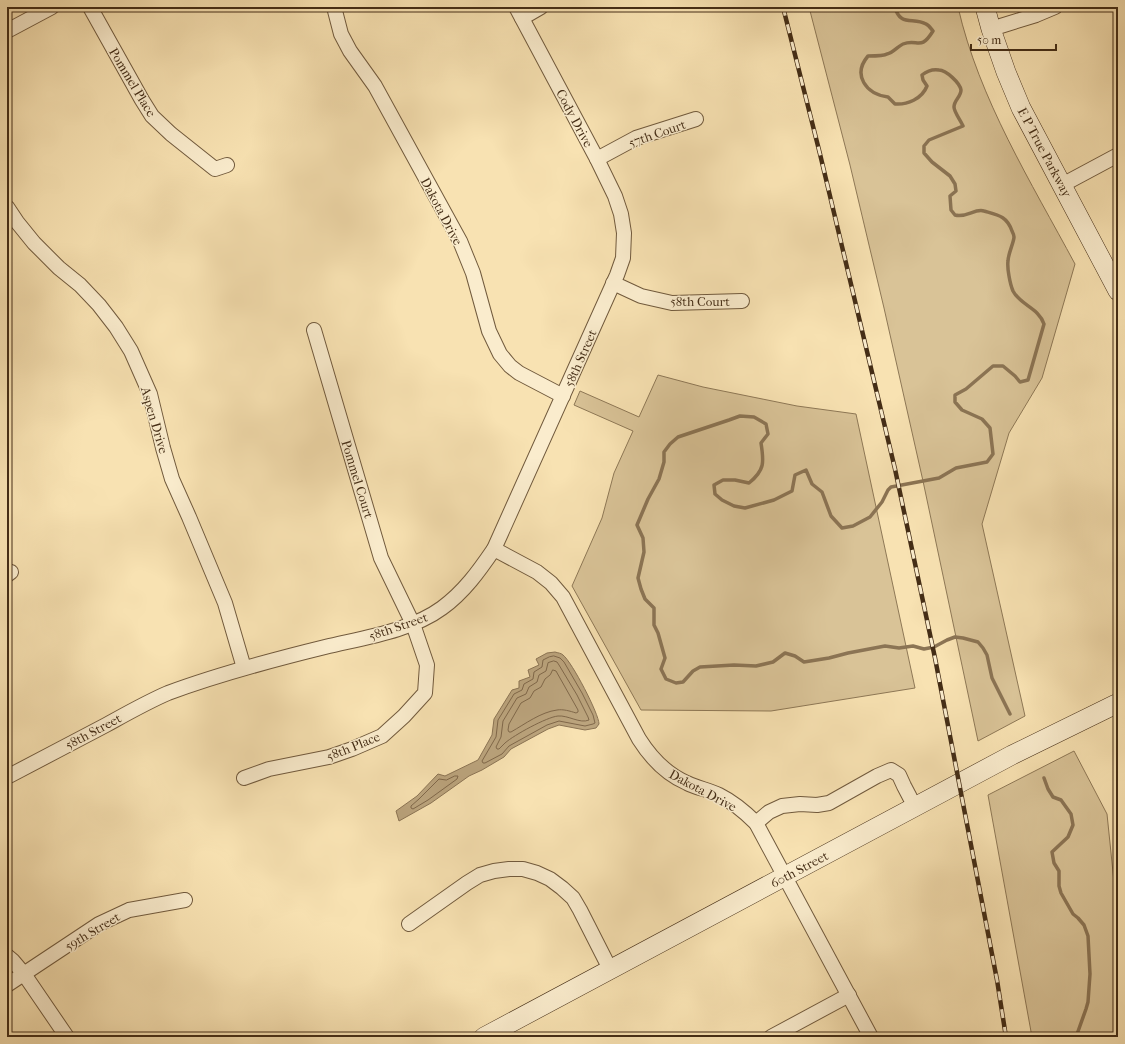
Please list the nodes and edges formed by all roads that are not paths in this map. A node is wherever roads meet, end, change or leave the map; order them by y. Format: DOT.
graph roads {
  1 [pos="52,7"];
  2 [pos="90,7"];
  3 [pos="334,7"];
  4 [pos="541,7"];
  5 [pos="985,7"];
  6 [pos="1055,7"];
  7 [pos="519,12"];
  8 [pos="991,29"];
  9 [pos="7,31"];
  10 [pos="696,119"];
  11 [pos="1118,155"];
  12 [pos="597,159"];
  13 [pos="227,165"];
  14 [pos="1062,185"];
  15 [pos="7,207"];
  16 [pos="624,233"];
  17 [pos="613,283"];
  18 [pos="1118,291"];
  19 [pos="742,301"];
  20 [pos="314,330"];
  21 [pos="563,396"];
  22 [pos="494,549"];
  23 [pos="413,624"];
  24 [pos="244,668"];
  25 [pos="1117,703"];
  26 [pos="7,777"];
  27 [pos="244,778"];
  28 [pos="915,807"];
  29 [pos="756,823"];
  30 [pos="785,876"];
  31 [pos="185,900"];
  32 [pos="409,924"];
  33 [pos="7,956"];
  34 [pos="610,970"];
  35 [pos="24,974"];
  36 [pos="7,985"];
  37 [pos="849,995"];
  38 [pos="67,1037"];
  39 [pos="484,1037"];
  40 [pos="771,1037"];
  41 [pos="871,1037"];
  1 -- 9 [label="street"];
  2 -- 13 [label="street, Pommel Place"];
  3 -- 21 [label="street, Dakota Drive"];
  4 -- 7 [label="street"];
  5 -- 8 [label="main road, E P True Parkway"];
  6 -- 8 [label="street"];
  7 -- 12 [label="street, Cody Drive"];
  8 -- 14 [label="main road, E P True Parkway"];
  10 -- 12 [label="street, 57th Court"];
  11 -- 14 [label="street"];
  12 -- 16 [label="street, Cody Drive"];
  14 -- 18 [label="main road, E P True Parkway"];
  15 -- 24 [label="street, Aspen Drive"];
  16 -- 17 [label="street, 58th Street"];
  17 -- 19 [label="street, 58th Court"];
  17 -- 21 [label="street, 58th Street"];
  20 -- 23 [label="street, Pommel Court"];
  21 -- 22 [label="street, 58th Street"];
  22 -- 23 [label="street, 58th Street"];
  22 -- 29 [label="street, Dakota Drive"];
  23 -- 24 [label="street, 58th Street"];
  23 -- 27 [label="street, 58th Place"];
  24 -- 26 [label="street, 58th Street"];
  25 -- 28 [label="main road, 60th Street"];
  28 -- 29 [label="street"];
  28 -- 30 [label="main road, 60th Street"];
  29 -- 30 [label="street, Dakota Drive"];
  30 -- 34 [label="main road, 60th Street"];
  30 -- 37 [label="street, Dakota Drive"];
  31 -- 35 [label="street, 59th Street"];
  32 -- 34 [label="street"];
  33 -- 35 [label="street"];
  34 -- 39 [label="main road, 60th Street"];
  35 -- 36 [label="street, 59th Street"];
  35 -- 38 [label="street"];
  37 -- 40 [label="street"];
  37 -- 41 [label="street, Dakota Drive"];
}
